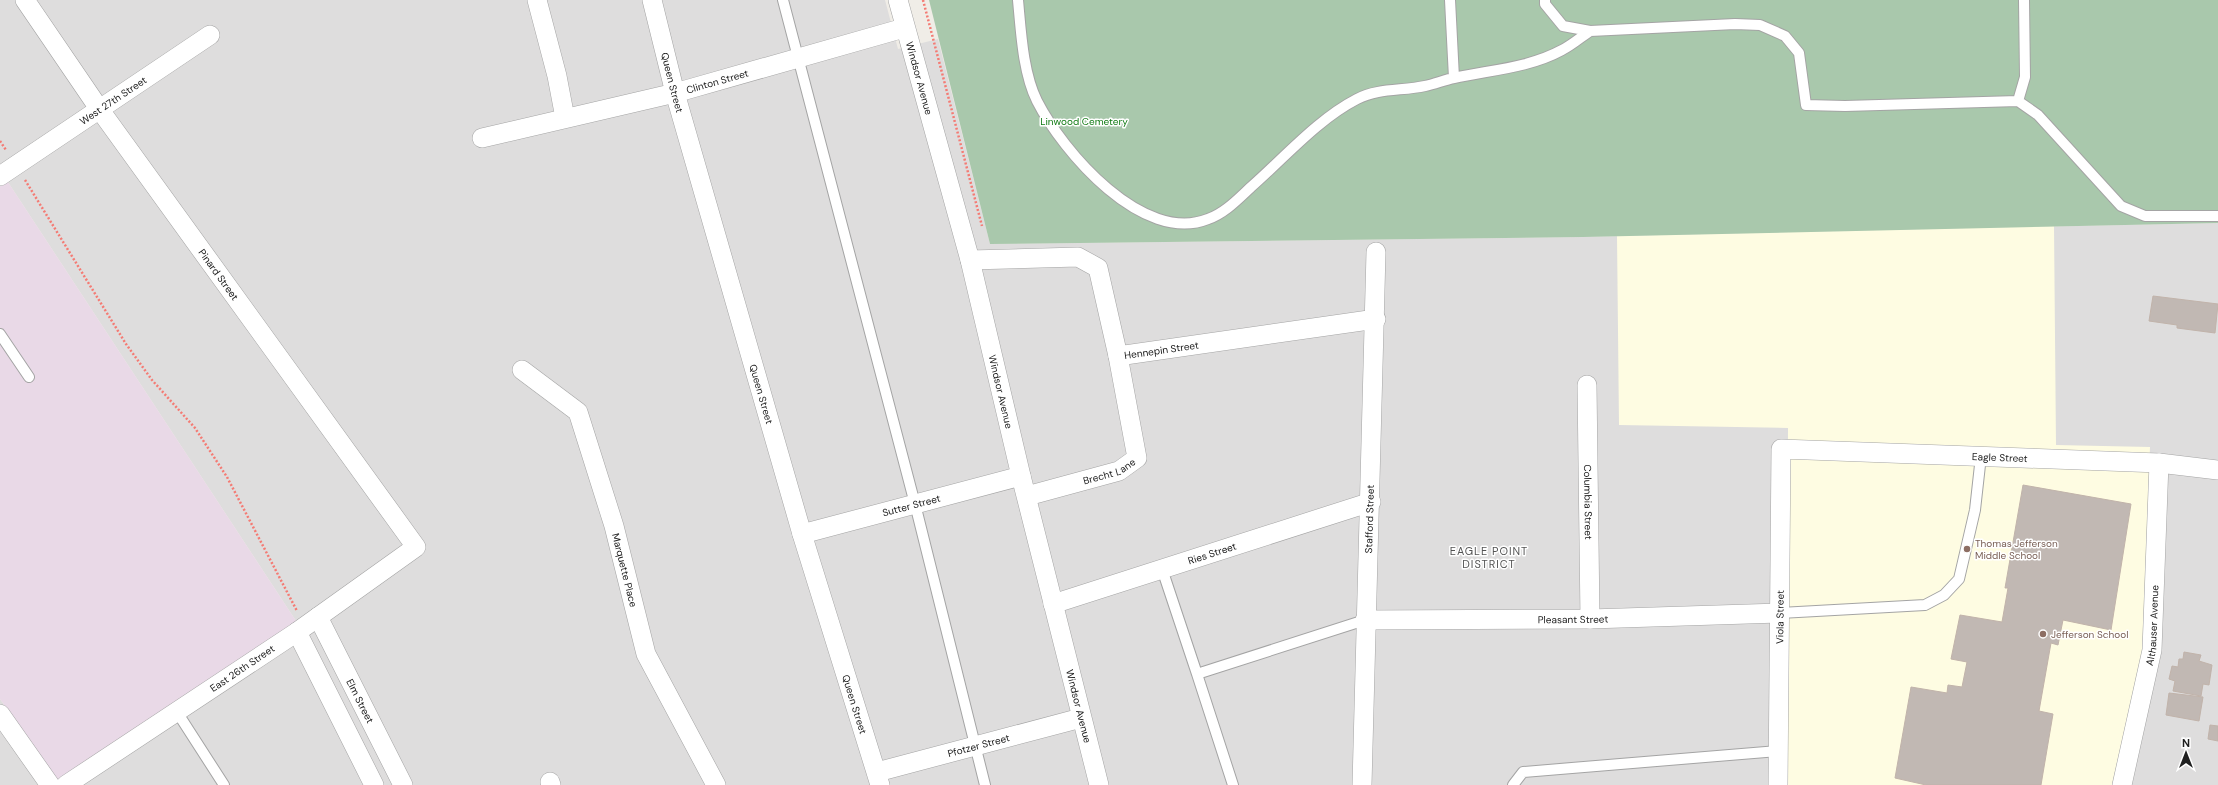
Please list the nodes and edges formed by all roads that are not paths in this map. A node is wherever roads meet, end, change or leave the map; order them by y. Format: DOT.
graph roads {
  1 [pos="25,0"];
  2 [pos="537,0"];
  3 [pos="652,0"];
  4 [pos="783,0"];
  5 [pos="898,0"];
  6 [pos="1018,0"];
  7 [pos="1450,0"];
  8 [pos="1545,0"];
  9 [pos="2024,0"];
  10 [pos="904,28"];
  11 [pos="1590,31"];
  12 [pos="210,35"];
  13 [pos="798,58"];
  14 [pos="1454,78"];
  15 [pos="675,93"];
  16 [pos="2018,101"];
  17 [pos="100,110"];
  18 [pos="565,118"];
  19 [pos="482,138"];
  20 [pos="0,176"];
  21 [pos="2218,216"];
  22 [pos="1376,252"];
  23 [pos="970,260"];
  24 [pos="1376,319"];
  25 [pos="0,334"];
  26 [pos="1118,356"];
  27 [pos="522,370"];
  28 [pos="29,377"];
  29 [pos="1587,385"];
  30 [pos="1781,449"];
  31 [pos="1981,456"];
  32 [pos="2159,463"];
  33 [pos="2218,470"];
  34 [pos="1021,476"];
  35 [pos="1027,496"];
  36 [pos="1371,502"];
  37 [pos="915,504"];
  38 [pos="802,534"];
  39 [pos="416,547"];
  40 [pos="1162,569"];
  41 [pos="1053,604"];
  42 [pos="1780,613"];
  43 [pos="1590,619"];
  44 [pos="1365,620"];
  45 [pos="307,625"];
  46 [pos="1197,674"];
  47 [pos="177,712"];
  48 [pos="0,714"];
  49 [pos="1081,718"];
  50 [pos="974,746"];
  51 [pos="1778,751"];
  52 [pos="93,778"];
  53 [pos="878,779"];
  54 [pos="50,785"];
  55 [pos="66,785"];
  56 [pos="224,785"];
  57 [pos="374,785"];
  58 [pos="403,785"];
  59 [pos="716,785"];
  60 [pos="984,785"];
  61 [pos="1099,785"];
  62 [pos="1233,785"];
  63 [pos="1362,785"];
  64 [pos="1513,785"];
  65 [pos="1778,785"];
  66 [pos="2122,785"];
  1 -- 17 [label="street, Pinard Street"];
  2 -- 18 [label="street"];
  3 -- 15 [label="street, Queen Street"];
  4 -- 13 [label="lane"];
  5 -- 10 [label="street, Windsor Avenue"];
  6 -- 14 [label="lane"];
  7 -- 14 [label="lane"];
  8 -- 11 [label="lane"];
  9 -- 16 [label="lane"];
  10 -- 13 [label="street, Clinton Street"];
  10 -- 23 [label="street, Windsor Avenue"];
  11 -- 14 [label="lane"];
  11 -- 16 [label="lane"];
  12 -- 17 [label="street, West 27th Street"];
  13 -- 15 [label="street, Clinton Street"];
  13 -- 37 [label="lane"];
  15 -- 18 [label="street, Clinton Street"];
  15 -- 38 [label="street, Queen Street"];
  16 -- 21 [label="lane"];
  17 -- 20 [label="street, West 27th Street"];
  17 -- 39 [label="street, Pinard Street"];
  18 -- 19 [label="street, Clinton Street"];
  22 -- 24 [label="street, Stafford Street"];
  23 -- 26 [label="street, Hennepin Street"];
  23 -- 34 [label="street, Windsor Avenue"];
  24 -- 26 [label="street, Hennepin Street"];
  24 -- 36 [label="street, Stafford Street"];
  25 -- 28 [label="lane"];
  26 -- 35 [label="street, Brecht Lane"];
  27 -- 59 [label="street, Marquette Place"];
  29 -- 43 [label="street, Columbia Street"];
  30 -- 31 [label="street, Eagle Street"];
  30 -- 42 [label="street, Viola Street"];
  31 -- 32 [label="street, Eagle Street"];
  31 -- 42 [label="lane"];
  32 -- 33 [label="street, Eagle Street"];
  32 -- 66 [label="street, Althauser Avenue"];
  34 -- 35 [label="street, Windsor Avenue"];
  34 -- 37 [label="street, Sutter Street"];
  35 -- 41 [label="street, Windsor Avenue"];
  36 -- 40 [label="street, Ries Street"];
  36 -- 44 [label="street, Stafford Street"];
  37 -- 38 [label="street, Sutter Street"];
  37 -- 50 [label="lane"];
  38 -- 53 [label="street, Queen Street"];
  39 -- 45 [label="street, East 26th Street"];
  40 -- 41 [label="street, Ries Street"];
  40 -- 46 [label="lane"];
  41 -- 49 [label="street, Windsor Avenue"];
  42 -- 43 [label="street, Pleasant Street"];
  42 -- 51 [label="street, Viola Street"];
  43 -- 44 [label="street, Pleasant Street"];
  44 -- 46 [label="lane"];
  44 -- 63 [label="street, Stafford Street"];
  45 -- 47 [label="street, East 26th Street"];
  45 -- 57 [label="street"];
  45 -- 58 [label="street, Elm Street"];
  46 -- 62 [label="lane"];
  47 -- 52 [label="street, East 26th Street"];
  47 -- 56 [label="lane"];
  48 -- 54 [label="street"];
  49 -- 50 [label="street, Pfotzer Street"];
  49 -- 61 [label="street, Windsor Avenue"];
  50 -- 53 [label="street, Pfotzer Street"];
  50 -- 60 [label="lane"];
  51 -- 64 [label="lane"];
  51 -- 65 [label="street, Viola Street"];
  52 -- 55 [label="street, East 26th Street"];
}
